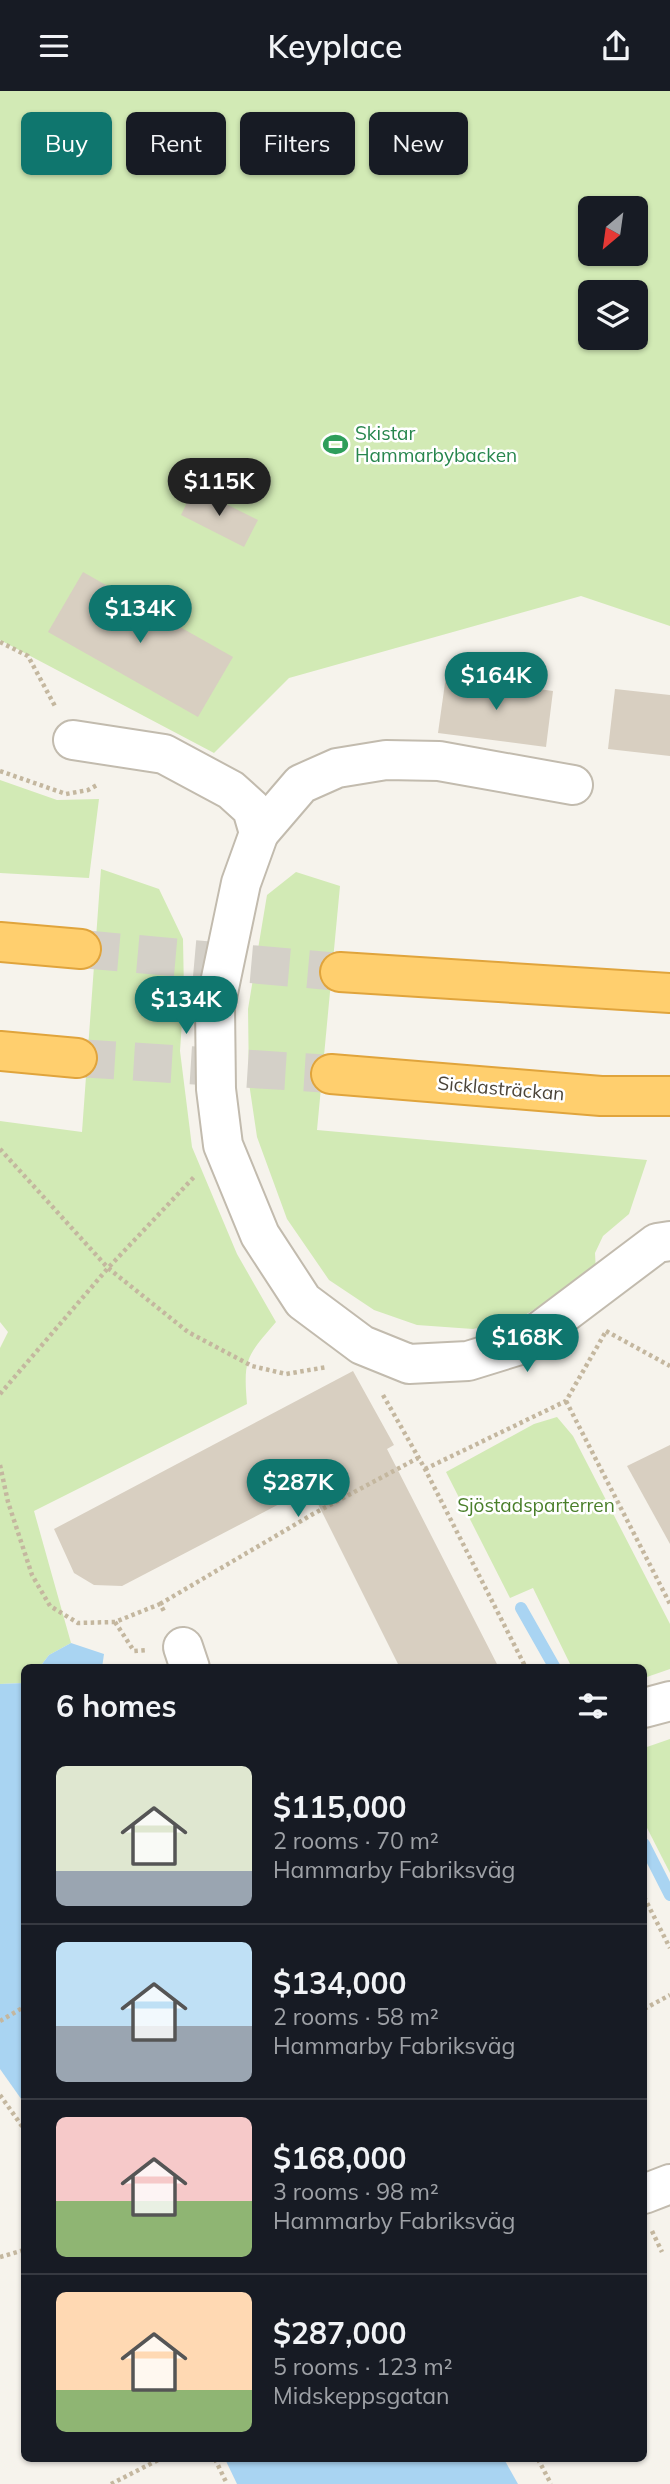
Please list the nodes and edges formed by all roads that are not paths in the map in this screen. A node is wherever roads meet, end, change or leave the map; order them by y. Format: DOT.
graph roads {
  1 [pos="73,740"];
  2 [pos="573,785"];
  3 [pos="260,832"];
  4 [pos="0,942"];
  5 [pos="81,949"];
  6 [pos="340,972"];
  7 [pos="670,993"];
  8 [pos="0,1051"];
  9 [pos="77,1058"];
  10 [pos="331,1073"];
  11 [pos="601,1096"];
  12 [pos="670,1096"];
  13 [pos="670,1104"];
  14 [pos="670,1241"];
  15 [pos="670,1700"];
  16 [pos="647,1708"];
  17 [pos="670,2184"];
  18 [pos="647,2193"];
  1 -- 3 [label="street"];
  2 -- 3 [label="street"];
  3 -- 14 [label="street"];
  4 -- 5 [label="highway"];
  6 -- 7 [label="highway"];
  8 -- 9 [label="highway"];
  10 -- 11 [label="highway, Sicklasträckan"];
  11 -- 12 [label="highway, Sicklasträckan"];
  11 -- 13 [label="highway"];
  15 -- 16 [label="street"];
  17 -- 18 [label="street"];
}
